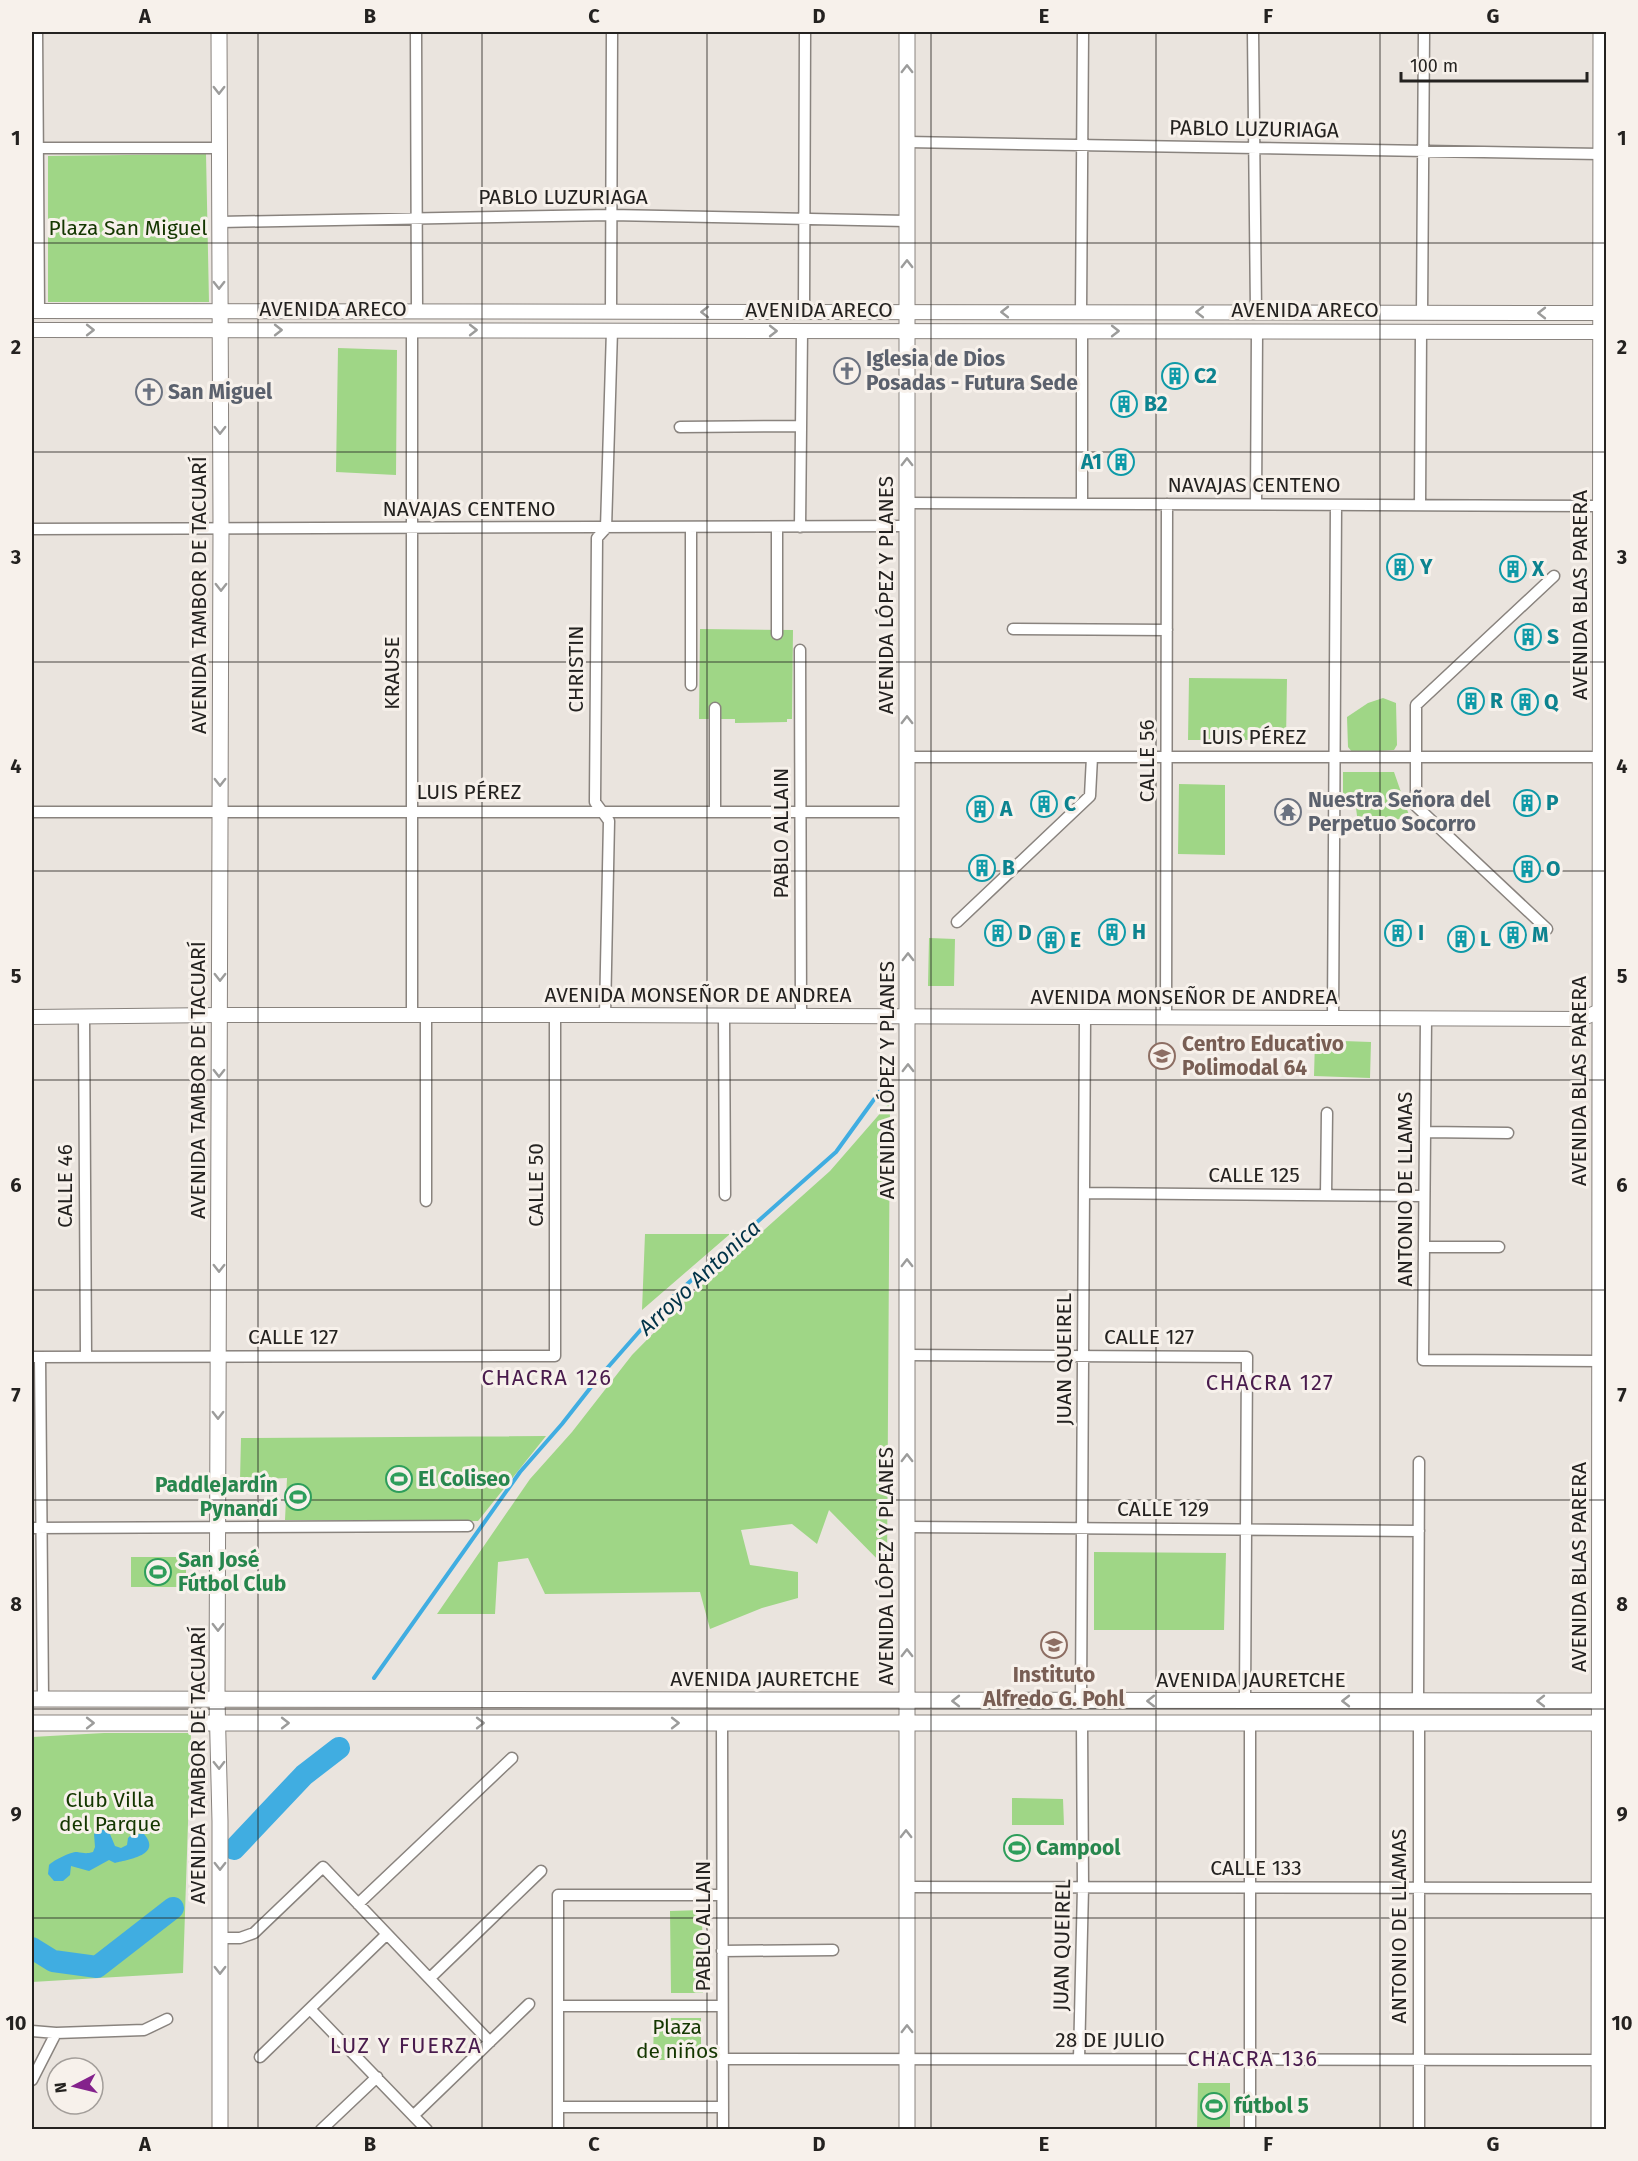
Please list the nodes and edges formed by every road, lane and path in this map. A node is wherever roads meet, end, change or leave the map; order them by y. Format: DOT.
graph roads {
  1 [pos="37,32"];
  2 [pos="219,32"];
  3 [pos="416,32"];
  4 [pos="612,32"];
  5 [pos="805,32"];
  6 [pos="907,32"];
  7 [pos="1083,32"];
  8 [pos="1253,32"];
  9 [pos="1424,32"];
  10 [pos="1601,32"];
  11 [pos="907,142"];
  12 [pos="1082,145"];
  13 [pos="35,148"];
  14 [pos="219,148"];
  15 [pos="1254,148"];
  16 [pos="1423,151"];
  17 [pos="1601,154"];
  18 [pos="611,214"];
  19 [pos="417,218"];
  20 [pos="804,219"];
  21 [pos="907,221"];
  22 [pos="220,222"];
  23 [pos="35,311"];
  24 [pos="219,311"];
  25 [pos="417,311"];
  26 [pos="611,312"];
  27 [pos="804,312"];
  28 [pos="907,312"];
  29 [pos="1081,312"];
  30 [pos="1256,312"];
  31 [pos="1422,313"];
  32 [pos="1604,313"];
  33 [pos="32,330"];
  34 [pos="219,330"];
  35 [pos="412,330"];
  36 [pos="612,330"];
  37 [pos="802,331"];
  38 [pos="906,331"];
  39 [pos="1082,331"];
  40 [pos="1257,331"];
  41 [pos="1420,332"];
  42 [pos="1604,332"];
  43 [pos="801,426"];
  44 [pos="680,427"];
  45 [pos="907,503"];
  46 [pos="1082,504"];
  47 [pos="1167,504"];
  48 [pos="1256,504"];
  49 [pos="1336,505"];
  50 [pos="1420,506"];
  51 [pos="1601,506"];
  52 [pos="907,526"];
  53 [pos="691,527"];
  54 [pos="777,527"];
  55 [pos="800,527"];
  56 [pos="412,528"];
  57 [pos="606,528"];
  58 [pos="32,529"];
  59 [pos="221,529"];
  60 [pos="1554,576"];
  61 [pos="1013,629"];
  62 [pos="1167,630"];
  63 [pos="777,634"];
  64 [pos="800,650"];
  65 [pos="692,686"];
  66 [pos="715,708"];
  67 [pos="907,757"];
  68 [pos="1092,757"];
  69 [pos="1167,757"];
  70 [pos="1334,757"];
  71 [pos="1415,757"];
  72 [pos="1600,757"];
  73 [pos="32,812"];
  74 [pos="220,812"];
  75 [pos="412,812"];
  76 [pos="601,812"];
  77 [pos="715,812"];
  78 [pos="800,812"];
  79 [pos="908,812"];
  80 [pos="957,922"];
  81 [pos="1547,929"];
  82 [pos="1603,1011"];
  83 [pos="220,1015"];
  84 [pos="412,1015"];
  85 [pos="426,1015"];
  86 [pos="555,1015"];
  87 [pos="605,1015"];
  88 [pos="84,1016"];
  89 [pos="723,1016"];
  90 [pos="801,1016"];
  91 [pos="908,1016"];
  92 [pos="32,1017"];
  93 [pos="1086,1017"];
  94 [pos="1166,1018"];
  95 [pos="1333,1019"];
  96 [pos="1426,1019"];
  97 [pos="1581,1019"];
  98 [pos="1603,1032"];
  99 [pos="1327,1113"];
  100 [pos="1425,1132"];
  101 [pos="1508,1133"];
  102 [pos="1084,1193"];
  103 [pos="725,1195"];
  104 [pos="1326,1195"];
  105 [pos="1424,1196"];
  106 [pos="426,1201"];
  107 [pos="1424,1247"];
  108 [pos="1499,1247"];
  109 [pos="1603,1334"];
  110 [pos="907,1355"];
  111 [pos="36,1356"];
  112 [pos="86,1356"];
  113 [pos="219,1356"];
  114 [pos="555,1356"];
  115 [pos="1083,1356"];
  116 [pos="1600,1362"];
  117 [pos="1419,1462"];
  118 [pos="468,1526"];
  119 [pos="218,1527"];
  120 [pos="907,1527"];
  121 [pos="37,1528"];
  122 [pos="1082,1528"];
  123 [pos="1247,1529"];
  124 [pos="1419,1531"];
  125 [pos="37,1699"];
  126 [pos="217,1700"];
  127 [pos="907,1701"];
  128 [pos="1081,1701"];
  129 [pos="1245,1701"];
  130 [pos="1418,1701"];
  131 [pos="1603,1701"];
  132 [pos="32,1723"];
  133 [pos="218,1723"];
  134 [pos="722,1723"];
  135 [pos="906,1723"];
  136 [pos="1082,1723"];
  137 [pos="1250,1723"];
  138 [pos="1419,1723"];
  139 [pos="1602,1723"];
  140 [pos="512,1758"];
  141 [pos="541,1871"];
  142 [pos="906,1887"];
  143 [pos="1083,1887"];
  144 [pos="1250,1888"];
  145 [pos="1419,1888"];
  146 [pos="1603,1888"];
  147 [pos="722,1895"];
  148 [pos="358,1904"];
  149 [pos="387,1935"];
  150 [pos="220,1938"];
  151 [pos="833,1950"];
  152 [pos="722,1951"];
  153 [pos="429,1978"];
  154 [pos="529,2004"];
  155 [pos="559,2006"];
  156 [pos="722,2006"];
  157 [pos="310,2009"];
  158 [pos="167,2019"];
  159 [pos="32,2031"];
  160 [pos="56,2034"];
  161 [pos="490,2042"];
  162 [pos="260,2057"];
  163 [pos="722,2059"];
  164 [pos="907,2059"];
  165 [pos="1078,2059"];
  166 [pos="1250,2059"];
  167 [pos="1419,2060"];
  168 [pos="1603,2060"];
  169 [pos="377,2077"];
  170 [pos="32,2080"];
  171 [pos="558,2107"];
  172 [pos="723,2107"];
  173 [pos="414,2115"];
  174 [pos="220,2130"];
  175 [pos="321,2130"];
  176 [pos="428,2130"];
  177 [pos="558,2130"];
  178 [pos="723,2130"];
  179 [pos="907,2130"];
  180 [pos="1250,2130"];
  181 [pos="1419,2130"];
  182 [pos="1599,2130"];
  1 -- 13 [label="street"];
  2 -- 14 [label="main road, AVENIDA TAMBOR DE TACUARÍ, one-way"];
  3 -- 19 [label="street"];
  4 -- 18 [label="street"];
  5 -- 20 [label="street"];
  11 -- 6 [label="main road, AVENIDA LÓPEZ Y PLANES, one-way"];
  7 -- 12 [label="street"];
  8 -- 15 [label="street"];
  9 -- 16 [label="street"];
  10 -- 17 [label="main road, AVENIDA BLAS PARERA"];
  11 -- 12 [label="street, PABLO LUZURIAGA"];
  11 -- 21 [label="main road, AVENIDA LÓPEZ Y PLANES"];
  12 -- 15 [label="street, PABLO LUZURIAGA"];
  12 -- 29 [label="street"];
  13 -- 14 [label="street"];
  13 -- 23 [label="street"];
  14 -- 22 [label="main road, AVENIDA TAMBOR DE TACUARÍ"];
  15 -- 16 [label="street, PABLO LUZURIAGA"];
  15 -- 30 [label="street"];
  16 -- 17 [label="street, PABLO LUZURIAGA"];
  16 -- 31 [label="street"];
  17 -- 32 [label="main road, AVENIDA BLAS PARERA"];
  18 -- 19 [label="street, PABLO LUZURIAGA"];
  18 -- 20 [label="street, PABLO LUZURIAGA"];
  18 -- 26 [label="street"];
  19 -- 22 [label="street, PABLO LUZURIAGA"];
  19 -- 25 [label="street"];
  20 -- 21 [label="street, PABLO LUZURIAGA"];
  20 -- 27 [label="street"];
  28 -- 21 [label="main road, AVENIDA LÓPEZ Y PLANES, one-way"];
  22 -- 24 [label="main road, AVENIDA TAMBOR DE TACUARÍ, one-way"];
  23 -- 24 [label="main road, AVENIDA ARECO"];
  24 -- 25 [label="main road, AVENIDA ARECO"];
  24 -- 34 [label="main road, AVENIDA TAMBOR DE TACUARÍ"];
  25 -- 26 [label="main road, AVENIDA ARECO"];
  27 -- 26 [label="main road, AVENIDA ARECO, one-way"];
  27 -- 28 [label="main road, AVENIDA ARECO"];
  29 -- 28 [label="main road, AVENIDA ARECO, one-way"];
  28 -- 38 [label="main road, AVENIDA LÓPEZ Y PLANES"];
  30 -- 29 [label="main road, AVENIDA ARECO, one-way"];
  30 -- 31 [label="main road, AVENIDA ARECO"];
  32 -- 31 [label="main road, AVENIDA ARECO, one-way"];
  32 -- 42 [label="main road, AVENIDA BLAS PARERA"];
  33 -- 34 [label="main road, AVENIDA ARECO, one-way"];
  34 -- 35 [label="main road, AVENIDA ARECO, one-way"];
  34 -- 59 [label="main road, AVENIDA TAMBOR DE TACUARÍ, one-way"];
  35 -- 36 [label="main road, AVENIDA ARECO, one-way"];
  35 -- 56 [label="street, KRAUSE"];
  36 -- 37 [label="main road, AVENIDA ARECO, one-way"];
  36 -- 57 [label="street, CHRISTIN"];
  37 -- 38 [label="main road, AVENIDA ARECO"];
  37 -- 43 [label="street"];
  38 -- 39 [label="main road, AVENIDA ARECO"];
  45 -- 38 [label="main road, AVENIDA LÓPEZ Y PLANES, one-way"];
  39 -- 40 [label="main road, AVENIDA ARECO, one-way"];
  39 -- 46 [label="street"];
  40 -- 41 [label="main road, AVENIDA ARECO"];
  40 -- 48 [label="street"];
  41 -- 42 [label="main road, AVENIDA ARECO"];
  41 -- 50 [label="street"];
  42 -- 51 [label="main road, AVENIDA BLAS PARERA"];
  43 -- 44 [label="street"];
  43 -- 55 [label="street"];
  45 -- 46 [label="street, NAVAJAS CENTENO"];
  45 -- 52 [label="main road, AVENIDA LÓPEZ Y PLANES"];
  46 -- 47 [label="street, NAVAJAS CENTENO"];
  47 -- 48 [label="street, NAVAJAS CENTENO"];
  47 -- 62 [label="street, CALLE 56"];
  48 -- 49 [label="street, NAVAJAS CENTENO"];
  49 -- 50 [label="street, NAVAJAS CENTENO"];
  49 -- 70 [label="street"];
  50 -- 51 [label="street, NAVAJAS CENTENO"];
  51 -- 72 [label="main road, AVENIDA BLAS PARERA"];
  52 -- 55 [label="street, NAVAJAS CENTENO"];
  67 -- 52 [label="main road, AVENIDA LÓPEZ Y PLANES, one-way"];
  53 -- 54 [label="street, NAVAJAS CENTENO"];
  53 -- 57 [label="street, NAVAJAS CENTENO"];
  53 -- 65 [label="street"];
  54 -- 55 [label="street, NAVAJAS CENTENO"];
  54 -- 63 [label="street"];
  56 -- 57 [label="street, NAVAJAS CENTENO"];
  56 -- 59 [label="street, NAVAJAS CENTENO"];
  56 -- 75 [label="street, KRAUSE"];
  57 -- 76 [label="street, CHRISTIN"];
  58 -- 59 [label="street, NAVAJAS CENTENO"];
  59 -- 74 [label="main road, AVENIDA TAMBOR DE TACUARÍ, one-way"];
  60 -- 71 [label="street"];
  61 -- 62 [label="street"];
  62 -- 69 [label="street, CALLE 56"];
  64 -- 78 [label="street, PABLO ALLAIN"];
  66 -- 77 [label="street"];
  67 -- 68 [label="street, LUIS PÉREZ"];
  67 -- 79 [label="main road, AVENIDA LÓPEZ Y PLANES"];
  68 -- 69 [label="street, LUIS PÉREZ"];
  68 -- 80 [label="street"];
  69 -- 70 [label="street, LUIS PÉREZ"];
  69 -- 94 [label="street, CALLE 56"];
  70 -- 71 [label="street, LUIS PÉREZ"];
  70 -- 95 [label="street"];
  71 -- 72 [label="street, LUIS PÉREZ"];
  71 -- 81 [label="street"];
  72 -- 82 [label="main road, AVENIDA BLAS PARERA"];
  73 -- 74 [label="street, LUIS PÉREZ"];
  74 -- 75 [label="street, LUIS PÉREZ"];
  74 -- 83 [label="main road, AVENIDA TAMBOR DE TACUARÍ, one-way"];
  75 -- 76 [label="street, LUIS PÉREZ"];
  75 -- 84 [label="street, KRAUSE"];
  76 -- 77 [label="street, LUIS PÉREZ"];
  76 -- 87 [label="street, CHRISTIN"];
  77 -- 78 [label="street, LUIS PÉREZ"];
  78 -- 79 [label="street, LUIS PÉREZ"];
  78 -- 90 [label="street, PABLO ALLAIN"];
  91 -- 79 [label="main road, AVENIDA LÓPEZ Y PLANES, one-way"];
  82 -- 97 [label="main road, AVENIDA MONSEÑOR DE ANDREA"];
  82 -- 98 [label="main road, AVENIDA BLAS PARERA"];
  83 -- 84 [label="main road, AVENIDA MONSEÑOR DE ANDREA"];
  83 -- 88 [label="main road, AVENIDA MONSEÑOR DE ANDREA"];
  83 -- 113 [label="main road, AVENIDA TAMBOR DE TACUARÍ, one-way"];
  84 -- 85 [label="main road, AVENIDA MONSEÑOR DE ANDREA"];
  85 -- 86 [label="main road, AVENIDA MONSEÑOR DE ANDREA"];
  85 -- 106 [label="street"];
  86 -- 87 [label="main road, AVENIDA MONSEÑOR DE ANDREA"];
  86 -- 114 [label="street, CALLE 50"];
  87 -- 89 [label="main road, AVENIDA MONSEÑOR DE ANDREA"];
  88 -- 92 [label="main road, AVENIDA MONSEÑOR DE ANDREA"];
  88 -- 112 [label="street, CALLE 46"];
  89 -- 90 [label="main road, AVENIDA MONSEÑOR DE ANDREA"];
  89 -- 103 [label="street"];
  90 -- 91 [label="main road, AVENIDA MONSEÑOR DE ANDREA"];
  91 -- 93 [label="main road, AVENIDA MONSEÑOR DE ANDREA"];
  110 -- 91 [label="main road, AVENIDA LÓPEZ Y PLANES, one-way"];
  93 -- 94 [label="main road, AVENIDA MONSEÑOR DE ANDREA"];
  93 -- 102 [label="street, JUAN QUEIREL"];
  94 -- 95 [label="main road, AVENIDA MONSEÑOR DE ANDREA"];
  95 -- 96 [label="main road, AVENIDA MONSEÑOR DE ANDREA"];
  96 -- 97 [label="main road, AVENIDA MONSEÑOR DE ANDREA"];
  96 -- 100 [label="street, ANTONIO DE LLAMAS"];
  97 -- 98 [label="main road"];
  98 -- 109 [label="main road, AVENIDA BLAS PARERA"];
  99 -- 104 [label="street"];
  100 -- 101 [label="street"];
  100 -- 105 [label="street, ANTONIO DE LLAMAS"];
  102 -- 104 [label="street, CALLE 125"];
  102 -- 115 [label="street, JUAN QUEIREL"];
  104 -- 105 [label="street, CALLE 125"];
  105 -- 107 [label="street, ANTONIO DE LLAMAS"];
  107 -- 108 [label="street"];
  107 -- 116 [label="street, ANTONIO DE LLAMAS"];
  109 -- 116 [label="main road, AVENIDA BLAS PARERA"];
  110 -- 115 [label="street, CALLE 127"];
  120 -- 110 [label="main road, AVENIDA LÓPEZ Y PLANES, one-way"];
  111 -- 112 [label="street, CALLE 127"];
  111 -- 121 [label="street"];
  112 -- 113 [label="street, CALLE 127"];
  113 -- 114 [label="street, CALLE 127"];
  113 -- 119 [label="main road, AVENIDA TAMBOR DE TACUARÍ, one-way"];
  115 -- 122 [label="street, JUAN QUEIREL"];
  115 -- 123 [label="street, CALLE 127"];
  116 -- 131 [label="main road, AVENIDA BLAS PARERA"];
  117 -- 124 [label="street"];
  118 -- 119 [label="street"];
  119 -- 121 [label="street"];
  119 -- 126 [label="main road, AVENIDA TAMBOR DE TACUARÍ, one-way"];
  120 -- 122 [label="street, CALLE 129"];
  127 -- 120 [label="main road, AVENIDA LÓPEZ Y PLANES, one-way"];
  121 -- 125 [label="street"];
  122 -- 123 [label="street, CALLE 129"];
  122 -- 128 [label="street, JUAN QUEIREL"];
  123 -- 124 [label="street, CALLE 129"];
  123 -- 129 [label="street"];
  124 -- 130 [label="street"];
  125 -- 126 [label="main road, AVENIDA JAURETCHE"];
  126 -- 127 [label="main road, AVENIDA JAURETCHE"];
  126 -- 133 [label="main road, AVENIDA TAMBOR DE TACUARÍ"];
  128 -- 127 [label="main road, AVENIDA JAURETCHE, one-way"];
  127 -- 135 [label="main road, AVENIDA LÓPEZ Y PLANES"];
  129 -- 128 [label="main road, AVENIDA JAURETCHE, one-way"];
  130 -- 129 [label="main road, AVENIDA JAURETCHE, one-way"];
  131 -- 130 [label="main road, AVENIDA JAURETCHE, one-way"];
  131 -- 139 [label="main road, AVENIDA BLAS PARERA"];
  132 -- 133 [label="main road, AVENIDA JAURETCHE, one-way"];
  133 -- 134 [label="main road, AVENIDA JAURETCHE, one-way"];
  133 -- 150 [label="main road, AVENIDA TAMBOR DE TACUARÍ, one-way"];
  134 -- 135 [label="main road, AVENIDA JAURETCHE"];
  134 -- 147 [label="street, PABLO ALLAIN"];
  135 -- 136 [label="main road, AVENIDA JAURETCHE"];
  142 -- 135 [label="main road, AVENIDA LÓPEZ Y PLANES, one-way"];
  136 -- 137 [label="main road, AVENIDA JAURETCHE"];
  136 -- 143 [label="street, JUAN QUEIREL"];
  137 -- 138 [label="main road, AVENIDA JAURETCHE"];
  137 -- 144 [label="street"];
  138 -- 139 [label="main road, AVENIDA JAURETCHE"];
  138 -- 145 [label="street, ANTONIO DE LLAMAS"];
  139 -- 146 [label="main road, AVENIDA BLAS PARERA"];
  140 -- 148 [label="street"];
  141 -- 153 [label="street"];
  142 -- 143 [label="street, CALLE 133"];
  164 -- 142 [label="main road, AVENIDA LÓPEZ Y PLANES, one-way"];
  143 -- 144 [label="street, CALLE 133"];
  143 -- 165 [label="street, JUAN QUEIREL"];
  144 -- 145 [label="street, CALLE 133"];
  144 -- 166 [label="street"];
  145 -- 146 [label="street, CALLE 133"];
  145 -- 167 [label="street, ANTONIO DE LLAMAS"];
  146 -- 168 [label="main road, AVENIDA BLAS PARERA"];
  147 -- 152 [label="street, PABLO ALLAIN"];
  147 -- 155 [label="street"];
  148 -- 149 [label="street"];
  148 -- 150 [label="street"];
  149 -- 153 [label="street"];
  149 -- 157 [label="street"];
  150 -- 174 [label="main road, AVENIDA TAMBOR DE TACUARÍ, one-way"];
  151 -- 152 [label="street"];
  152 -- 156 [label="street, PABLO ALLAIN"];
  153 -- 161 [label="street"];
  154 -- 161 [label="street"];
  155 -- 156 [label="street"];
  155 -- 171 [label="street"];
  156 -- 163 [label="street, PABLO ALLAIN"];
  157 -- 162 [label="street"];
  157 -- 169 [label="street"];
  158 -- 160 [label="street"];
  159 -- 160 [label="street"];
  160 -- 170 [label="street"];
  161 -- 173 [label="street"];
  163 -- 164 [label="street, 28 DE JULIO"];
  163 -- 172 [label="street, PABLO ALLAIN"];
  164 -- 165 [label="street, 28 DE JULIO"];
  164 -- 179 [label="main road, AVENIDA LÓPEZ Y PLANES"];
  165 -- 166 [label="street, 28 DE JULIO"];
  166 -- 167 [label="street, 28 DE JULIO"];
  166 -- 180 [label="street"];
  167 -- 168 [label="street, 28 DE JULIO"];
  167 -- 181 [label="street, ANTONIO DE LLAMAS"];
  168 -- 182 [label="main road, AVENIDA BLAS PARERA"];
  169 -- 173 [label="street"];
  169 -- 175 [label="street"];
  171 -- 172 [label="street"];
  171 -- 177 [label="street"];
  172 -- 178 [label="street, PABLO ALLAIN"];
  173 -- 176 [label="street"];
}
